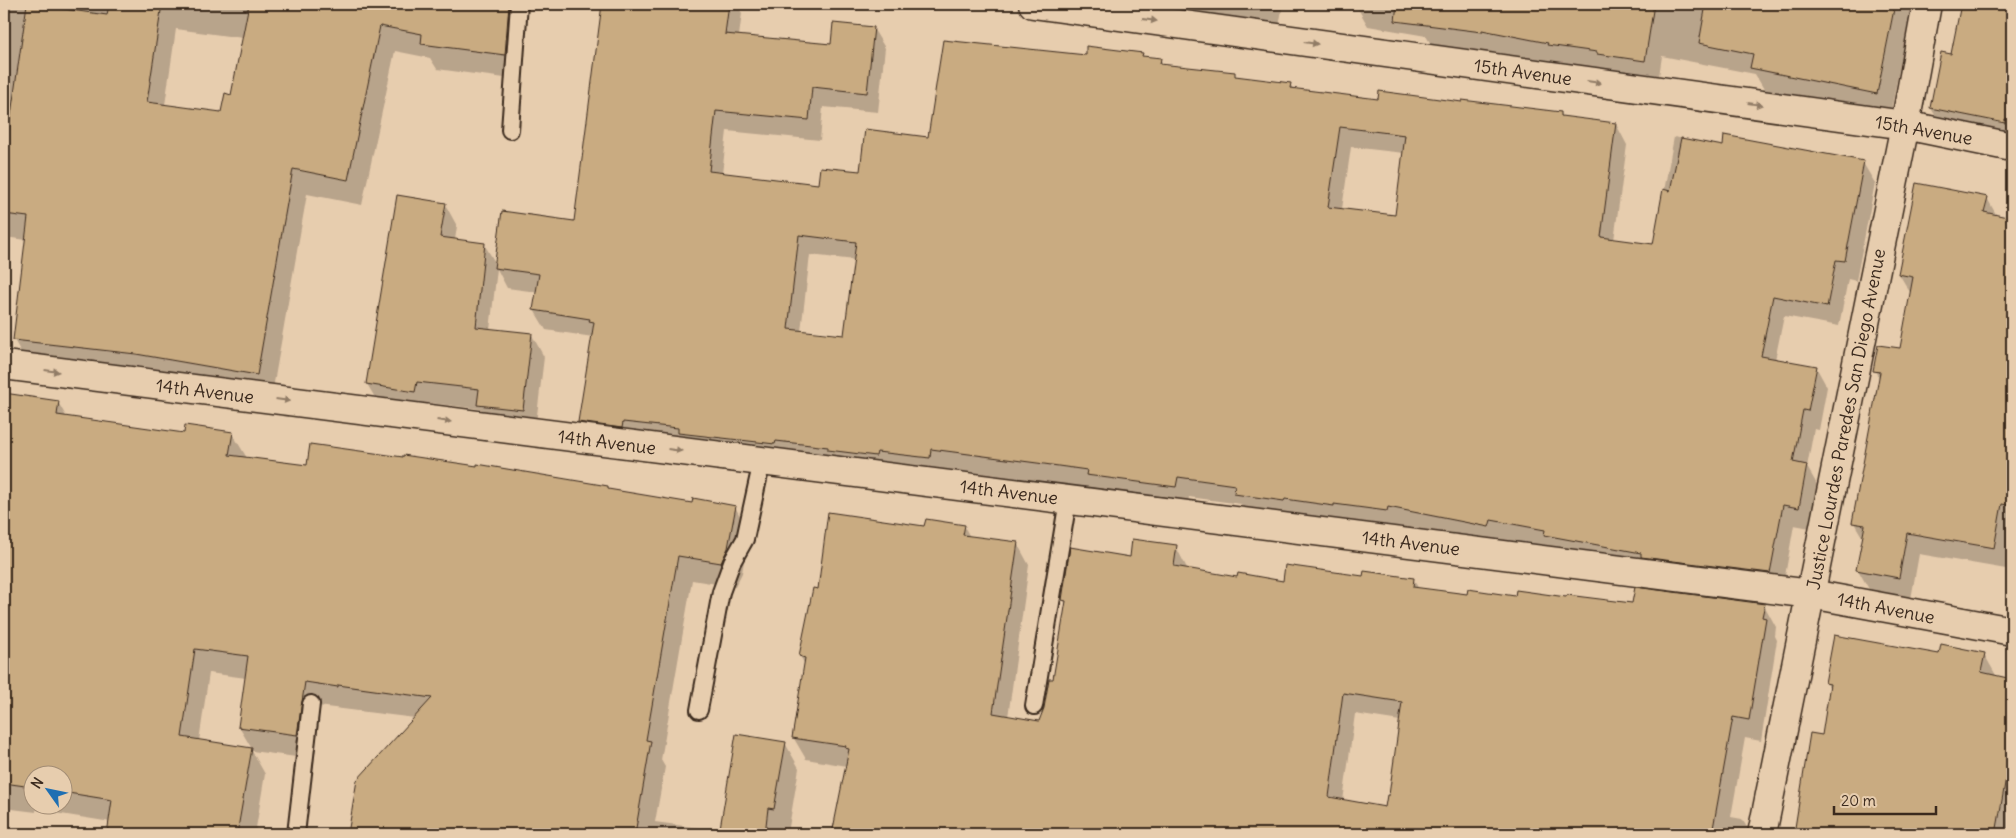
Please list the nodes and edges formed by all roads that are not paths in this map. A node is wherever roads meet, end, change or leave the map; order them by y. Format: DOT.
graph roads {
  1 [pos="519,4"];
  2 [pos="1033,4"];
  3 [pos="1927,4"];
  4 [pos="1068,6"];
  5 [pos="1905,125"];
  6 [pos="510,130"];
  7 [pos="2012,147"];
  8 [pos="4,365"];
  9 [pos="762,461"];
  10 [pos="1068,500"];
  11 [pos="1811,594"];
  12 [pos="2012,632"];
  13 [pos="311,704"];
  14 [pos="1034,706"];
  15 [pos="699,710"];
  16 [pos="296,834"];
  17 [pos="1762,834"];
  1 -- 6 [label="lane"];
  2 -- 4 [label="street, 15th Avenue"];
  3 -- 5 [label="street, Justice Lourdes Paredes San Diego Avenue"];
  4 -- 5 [label="street, 15th Avenue, one-way"];
  5 -- 7 [label="street, 15th Avenue"];
  5 -- 11 [label="street, Justice Lourdes Paredes San Diego Avenue"];
  8 -- 9 [label="street, 14th Avenue, one-way"];
  9 -- 10 [label="street, 14th Avenue"];
  9 -- 15 [label="lane"];
  10 -- 11 [label="street, 14th Avenue"];
  10 -- 14 [label="lane"];
  11 -- 12 [label="street, 14th Avenue"];
  11 -- 17 [label="street, Justice Lourdes Paredes San Diego Avenue"];
  13 -- 16 [label="lane"];
}
